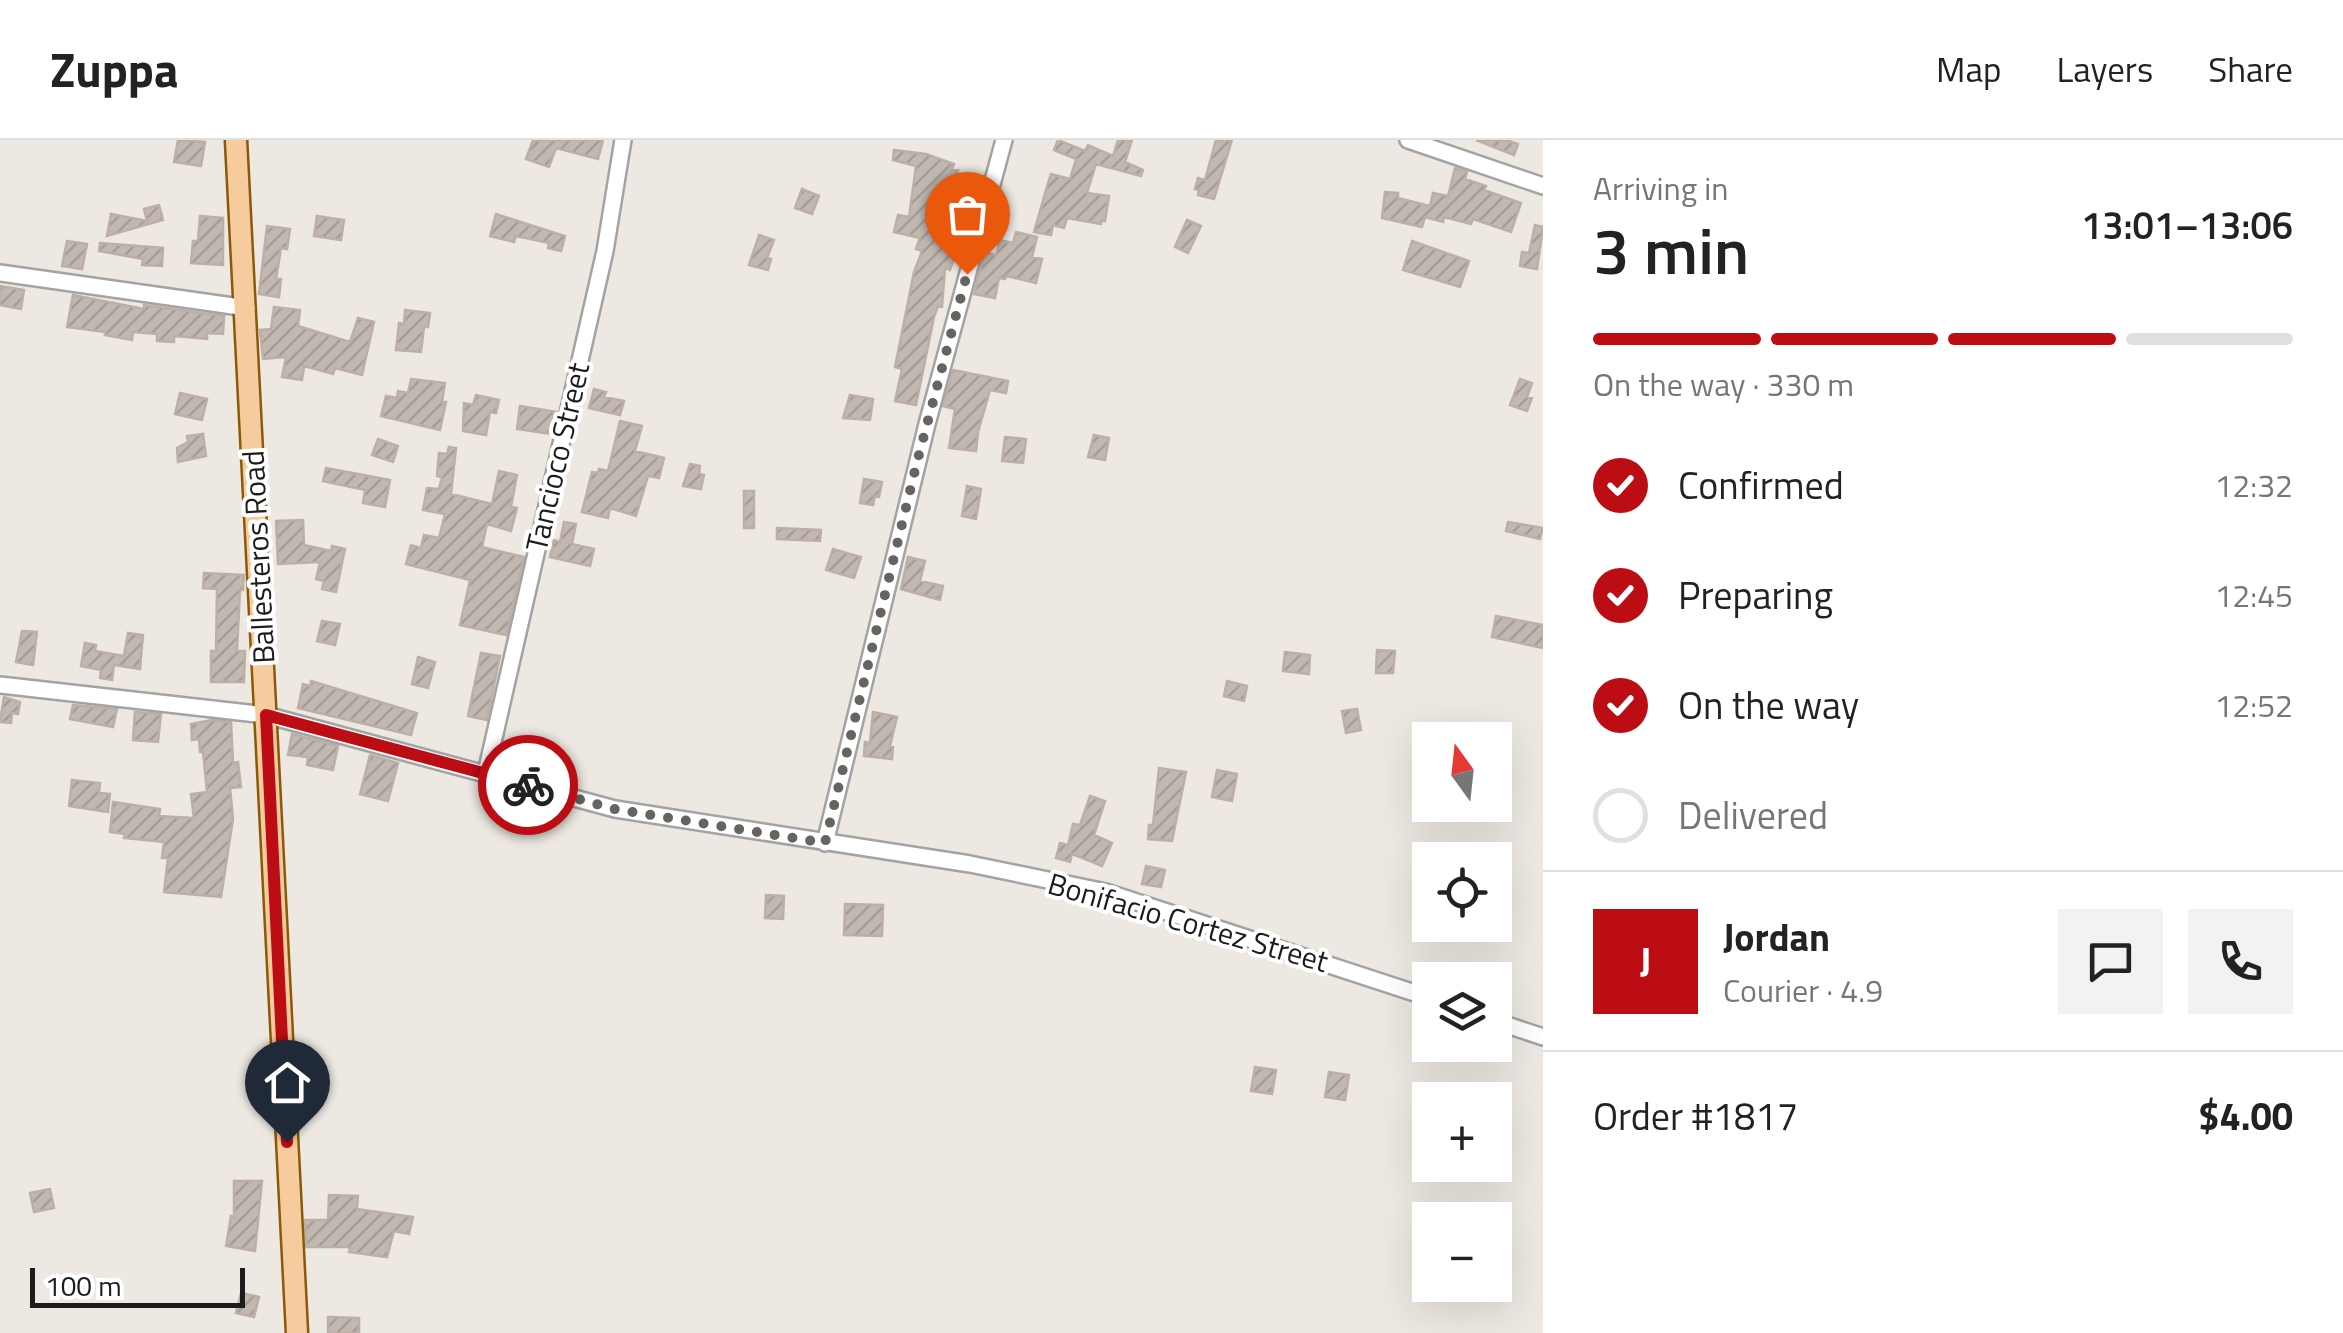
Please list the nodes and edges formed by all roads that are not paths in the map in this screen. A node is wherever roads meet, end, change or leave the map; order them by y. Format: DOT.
graph roads {
  1 [pos="236,140"];
  2 [pos="622,140"];
  3 [pos="1004,140"];
  4 [pos="1408,140"];
  5 [pos="1543,186"];
  6 [pos="0,273"];
  7 [pos="247,308"];
  8 [pos="0,686"];
  9 [pos="266,715"];
  10 [pos="486,773"];
  11 [pos="825,843"];
  12 [pos="1412,992"];
  13 [pos="1512,1026"];
  14 [pos="1543,1037"];
  15 [pos="297,1333"];
  1 -- 7 [label="main road, Ballesteros Road"];
  2 -- 10 [label="street, Tancioco Street"];
  3 -- 11 [label="street"];
  4 -- 5 [label="street"];
  6 -- 7 [label="street"];
  7 -- 9 [label="main road, Ballesteros Road"];
  8 -- 9 [label="street, Bonifacio Cortez Street"];
  9 -- 10 [label="street, Bonifacio Cortez Street"];
  9 -- 15 [label="main road, Ballesteros Road"];
  10 -- 11 [label="street, Bonifacio Cortez Street"];
  11 -- 12 [label="street, Bonifacio Cortez Street"];
  13 -- 14 [label="street"];
}
